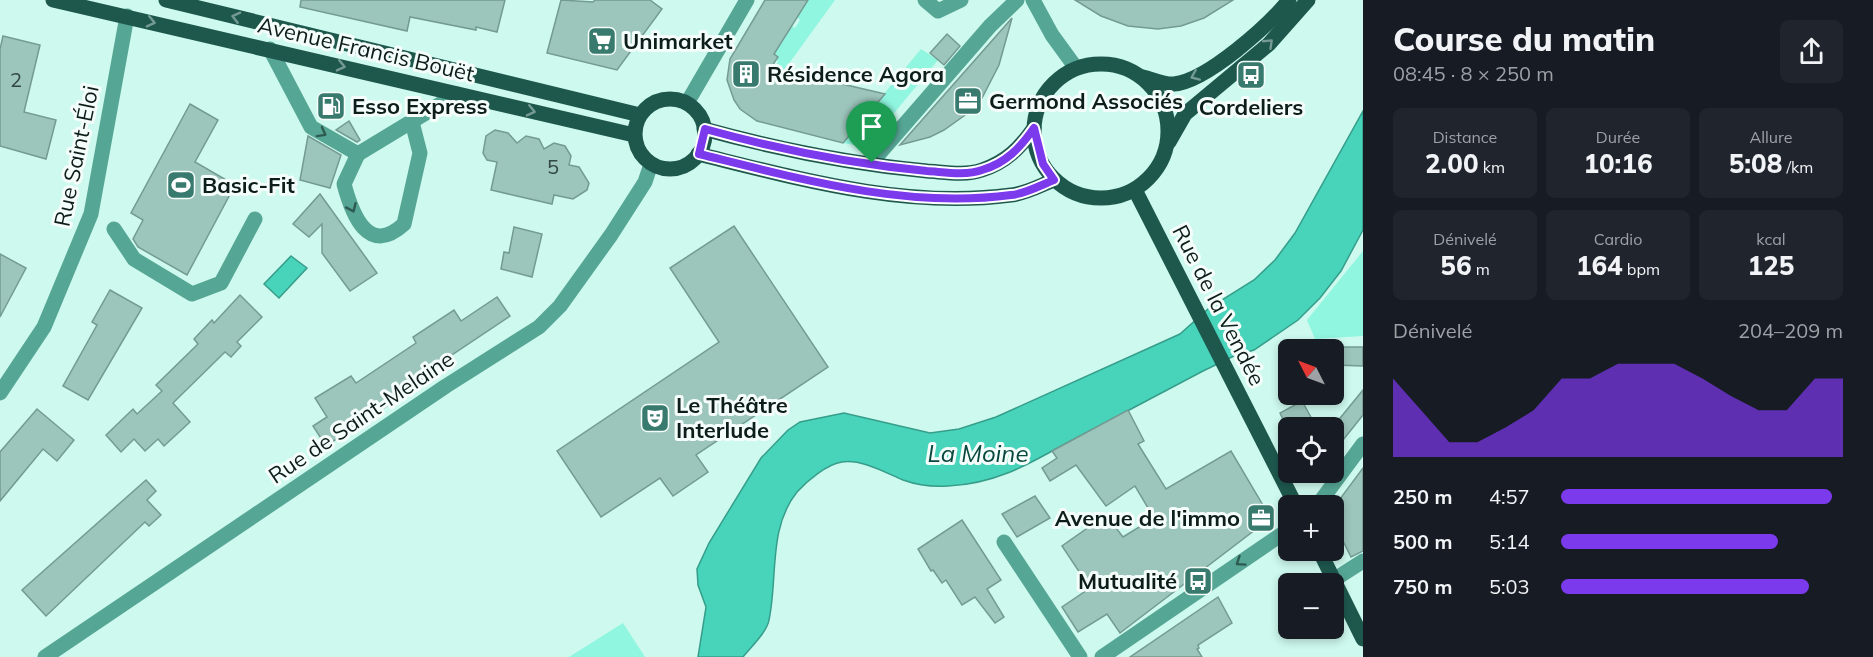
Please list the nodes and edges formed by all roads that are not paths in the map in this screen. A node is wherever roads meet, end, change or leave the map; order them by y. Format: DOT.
graph roads {
  1 [pos="53,0"];
  2 [pos="166,0"];
  3 [pos="925,0"];
  4 [pos="961,0"];
  5 [pos="1017,0"];
  6 [pos="1033,0"];
  7 [pos="1289,0"];
  8 [pos="1308,0"];
  9 [pos="743,1"];
  10 [pos="127,16"];
  11 [pos="270,50"];
  12 [pos="1076,68"];
  13 [pos="1143,77"];
  14 [pos="457,94"];
  15 [pos="687,103"];
  16 [pos="640,115"];
  17 [pos="412,122"];
  18 [pos="1034,128"];
  19 [pos="705,129"];
  20 [pos="634,135"];
  21 [pos="1169,142"];
  22 [pos="358,154"];
  23 [pos="699,154"];
  24 [pos="872,163"];
  25 [pos="651,164"];
  26 [pos="1054,180"];
  27 [pos="1135,190"];
  28 [pos="255,219"];
  29 [pos="114,229"];
  30 [pos="0,393"];
  31 [pos="1363,444"];
  32 [pos="1290,495"];
  33 [pos="1325,495"];
  34 [pos="1278,537"];
  35 [pos="1004,542"];
  36 [pos="1363,561"];
  37 [pos="1344,573"];
  38 [pos="1344,603"];
  39 [pos="1363,639"];
  40 [pos="45,657"];
  41 [pos="1080,657"];
  42 [pos="1102,657"];
  1 -- 10 [label="main road, Avenue Francis Bouët"];
  16 -- 2 [label="main road, Avenue Francis Bouët, one-way"];
  3 -- 4 [label="street"];
  5 -- 24 [label="street"];
  6 -- 12 [label="street"];
  7 -- 13 [label="main road, one-way"];
  21 -- 8 [label="main road, one-way"];
  9 -- 15 [label="street"];
  10 -- 11 [label="main road, Avenue Francis Bouët, one-way"];
  10 -- 30 [label="street, Rue Saint-Éloi"];
  11 -- 14 [label="main road, Avenue Francis Bouët, one-way"];
  11 -- 22 [label="street, one-way"];
  12 -- 13 [label="main road"];
  12 -- 18 [label="main road"];
  13 -- 21 [label="main road"];
  14 -- 17 [label="street"];
  14 -- 20 [label="main road, Avenue Francis Bouët, one-way"];
  15 -- 16 [label="main road"];
  15 -- 19 [label="main road"];
  16 -- 20 [label="main road"];
  17 -- 22 [label="street"];
  22 -- 17 [label="street, one-way"];
  18 -- 24 [label="main road"];
  18 -- 26 [label="main road"];
  19 -- 23 [label="main road"];
  19 -- 24 [label="main road"];
  20 -- 25 [label="main road"];
  21 -- 27 [label="main road"];
  23 -- 25 [label="main road"];
  23 -- 26 [label="main road"];
  25 -- 40 [label="street, Rue de Saint-Melaine"];
  26 -- 27 [label="main road"];
  27 -- 32 [label="main road, Rue de la Vendée"];
  28 -- 29 [label="street"];
  31 -- 33 [label="street"];
  34 -- 42 [label="street, one-way"];
  35 -- 41 [label="street"];
  36 -- 37 [label="street"];
  38 -- 39 [label="main road"];
}
